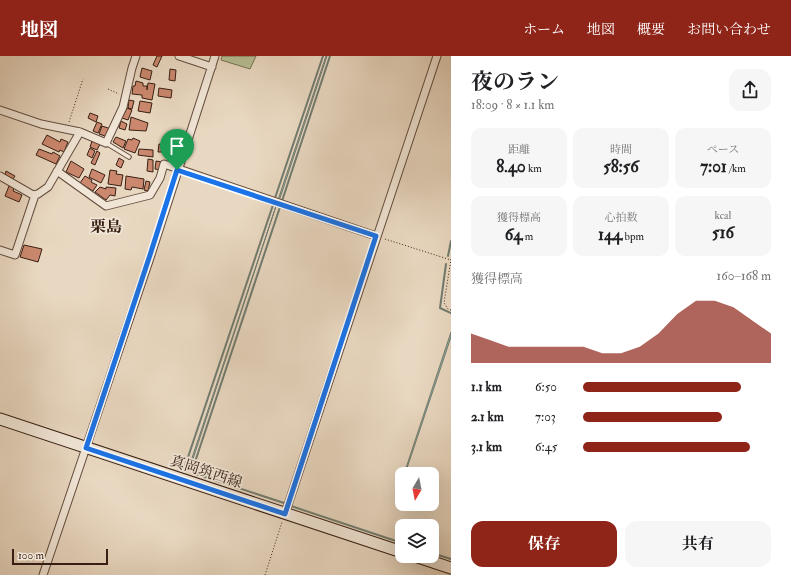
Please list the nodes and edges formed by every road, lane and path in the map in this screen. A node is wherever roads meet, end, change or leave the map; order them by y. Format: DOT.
graph roads {
  1 [pos="136,56"];
  2 [pos="179,56"];
  3 [pos="215,56"];
  4 [pos="437,56"];
  5 [pos="212,67"];
  6 [pos="83,79"];
  7 [pos="108,89"];
  8 [pos="125,96"];
  9 [pos="0,110"];
  10 [pos="67,129"];
  11 [pos="80,132"];
  12 [pos="106,143"];
  13 [pos="129,157"];
  14 [pos="177,170"];
  15 [pos="57,171"];
  16 [pos="0,176"];
  17 [pos="35,195"];
  18 [pos="376,236"];
  19 [pos="0,250"];
  20 [pos="451,260"];
  21 [pos="451,310"];
  22 [pos="0,419"];
  23 [pos="86,448"];
  24 [pos="285,514"];
  25 [pos="395,550"];
  26 [pos="436,563"];
  27 [pos="451,568"];
  28 [pos="43,575"];
  29 [pos="265,575"];
  1 -- 8 [label="street"];
  2 -- 5 [label="street"];
  3 -- 5 [label="street"];
  4 -- 18 [label="street"];
  5 -- 14 [label="street"];
  6 -- 10 [label="path"];
  7 -- 8 [label="path"];
  8 -- 12 [label="street"];
  9 -- 10 [label="street"];
  10 -- 11 [label="street"];
  11 -- 12 [label="street"];
  11 -- 15 [label="street"];
  12 -- 13 [label="lane"];
  14 -- 15 [label="street"];
  14 -- 18 [label="street"];
  14 -- 23 [label="street"];
  15 -- 17 [label="street"];
  16 -- 17 [label="street"];
  17 -- 19 [label="street"];
  18 -- 20 [label="path"];
  18 -- 24 [label="street"];
  20 -- 21 [label="path"];
  22 -- 23 [label="main road, 真岡筑西線"];
  23 -- 24 [label="main road, 真岡筑西線"];
  23 -- 28 [label="street"];
  24 -- 25 [label="main road, 真岡筑西線"];
  24 -- 29 [label="path"];
  26 -- 27 [label="main road"];
}
